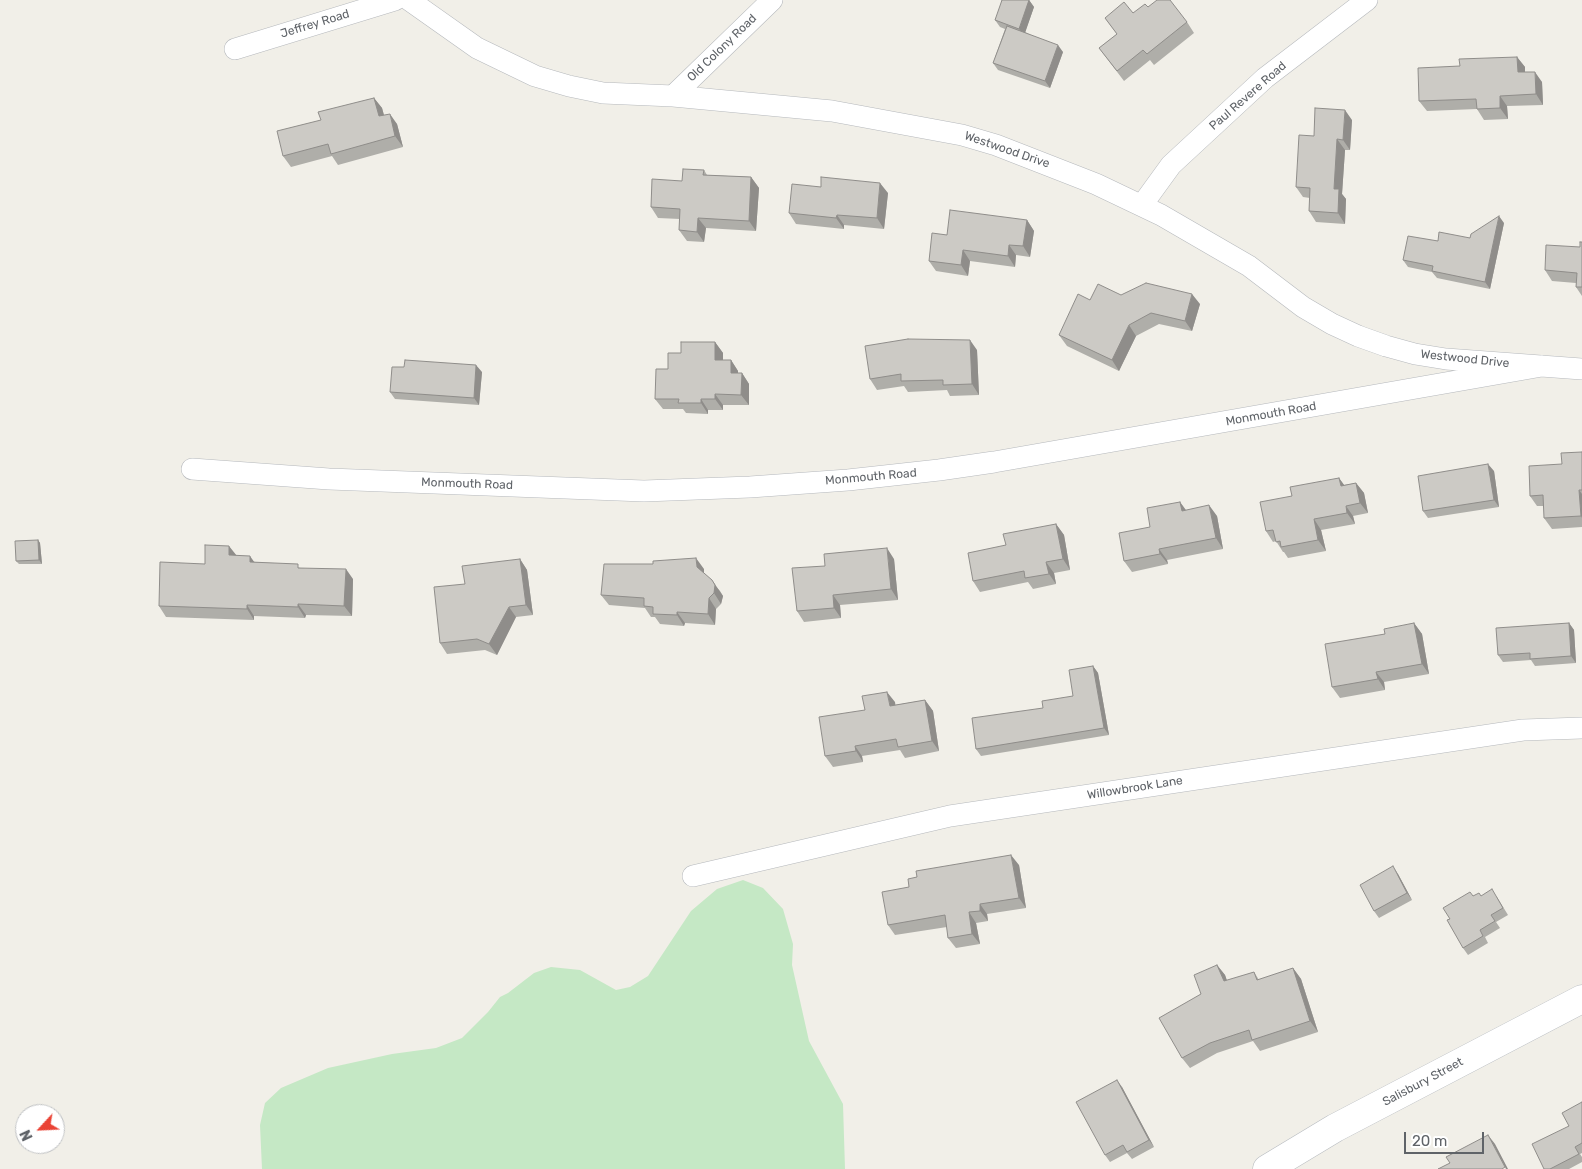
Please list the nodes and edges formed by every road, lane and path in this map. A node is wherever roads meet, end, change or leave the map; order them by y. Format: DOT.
graph roads {
  1 [pos="395,0"];
  2 [pos="409,0"];
  3 [pos="772,0"];
  4 [pos="1367,0"];
  5 [pos="235,48"];
  6 [pos="673,96"];
  7 [pos="1142,205"];
  8 [pos="1542,366"];
  9 [pos="1582,369"];
  10 [pos="192,469"];
  11 [pos="1582,728"];
  12 [pos="693,876"];
  13 [pos="1582,999"];
  14 [pos="1267,1169"];
  1 -- 5 [label="street, Jeffrey Road"];
  2 -- 6 [label="street, Westwood Drive"];
  3 -- 6 [label="street, Old Colony Road"];
  4 -- 7 [label="street, Paul Revere Road"];
  6 -- 7 [label="street, Westwood Drive"];
  7 -- 8 [label="street, Westwood Drive"];
  8 -- 9 [label="street, Westwood Drive"];
  8 -- 10 [label="street, Monmouth Road"];
  11 -- 12 [label="street, Willowbrook Lane"];
  13 -- 14 [label="main road, Salisbury Street"];
}
